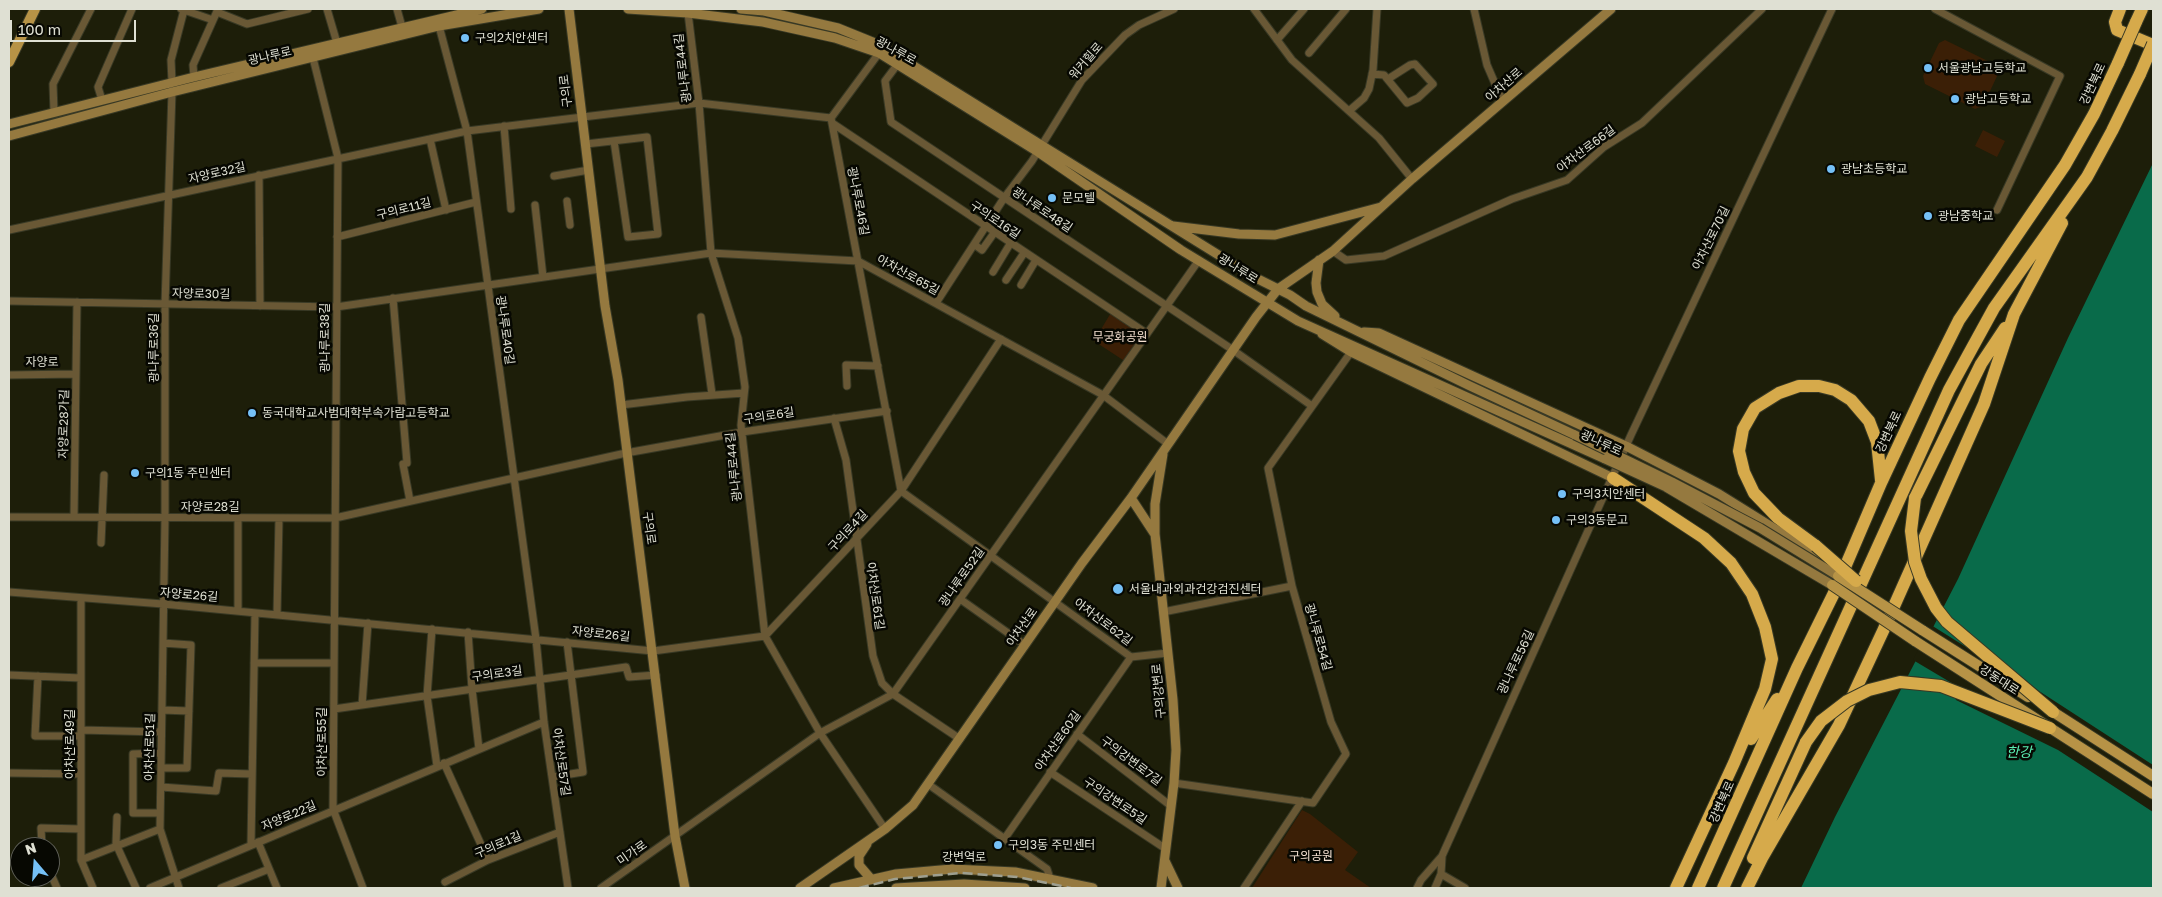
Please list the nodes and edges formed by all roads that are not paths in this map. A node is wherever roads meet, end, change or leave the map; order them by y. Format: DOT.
graph roads {
  1 [pos="34,9"];
  2 [pos="92,9"];
  3 [pos="132,9"];
  4 [pos="182,9"];
  5 [pos="306,9"];
  6 [pos="327,9"];
  7 [pos="397,9"];
  8 [pos="482,9"];
  9 [pos="539,9"];
  10 [pos="569,9"];
  11 [pos="628,9"];
  12 [pos="741,9"];
  13 [pos="1174,9"];
  14 [pos="1254,9"];
  15 [pos="1304,9"];
  16 [pos="1346,9"];
  17 [pos="1377,9"];
  18 [pos="1474,9"];
  19 [pos="1611,9"];
  20 [pos="1762,9"];
  21 [pos="1832,9"];
  22 [pos="1935,9"];
  23 [pos="2120,9"];
  24 [pos="2142,9"];
  25 [pos="217,10"];
  26 [pos="688,13"];
  27 [pos="213,20"];
  28 [pos="439,26"];
  29 [pos="402,27"];
  30 [pos="1277,40"];
  31 [pos="337,43"];
  32 [pos="2153,44"];
  33 [pos="879,53"];
  34 [pos="1309,53"];
  35 [pos="313,58"];
  36 [pos="9,62"];
  37 [pos="897,65"];
  38 [pos="1372,74"];
  39 [pos="194,77"];
  40 [pos="1388,79"];
  41 [pos="172,82"];
  42 [pos="172,92"];
  43 [pos="102,100"];
  44 [pos="1503,102"];
  45 [pos="698,103"];
  46 [pos="1349,111"];
  47 [pos="54,112"];
  48 [pos="582,116"];
  49 [pos="832,121"];
  50 [pos="9,124"];
  51 [pos="504,126"];
  52 [pos="467,131"];
  53 [pos="9,136"];
  54 [pos="430,139"];
  55 [pos="614,141"];
  56 [pos="586,144"];
  57 [pos="1040,149"];
  58 [pos="338,158"];
  59 [pos="589,170"];
  60 [pos="259,175"];
  61 [pos="554,176"];
  62 [pos="2086,177"];
  63 [pos="1412,179"];
  64 [pos="171,195"];
  65 [pos="1004,198"];
  66 [pos="567,201"];
  67 [pos="476,202"];
  68 [pos="535,205"];
  69 [pos="1383,206"];
  70 [pos="511,208"];
  71 [pos="446,210"];
  72 [pos="1997,210"];
  73 [pos="570,225"];
  74 [pos="1170,225"];
  75 [pos="986,228"];
  76 [pos="9,230"];
  77 [pos="994,233"];
  78 [pos="337,237"];
  79 [pos="1010,244"];
  80 [pos="974,245"];
  81 [pos="1333,251"];
  82 [pos="1024,252"];
  83 [pos="711,253"];
  84 [pos="1036,260"];
  85 [pos="1199,260"];
  86 [pos="1319,260"];
  87 [pos="858,261"];
  88 [pos="601,269"];
  89 [pos="993,272"];
  90 [pos="543,277"];
  91 [pos="1006,280"];
  92 [pos="488,284"];
  93 [pos="1021,285"];
  94 [pos="1278,289"];
  95 [pos="393,298"];
  96 [pos="9,301"];
  97 [pos="77,302"];
  98 [pos="1267,302"];
  99 [pos="936,303"];
  100 [pos="165,304"];
  101 [pos="1166,305"];
  102 [pos="260,306"];
  103 [pos="336,307"];
  104 [pos="2014,314"];
  105 [pos="701,317"];
  106 [pos="1344,324"];
  107 [pos="1313,328"];
  108 [pos="1358,332"];
  109 [pos="1146,334"];
  110 [pos="1001,339"];
  111 [pos="1233,350"];
  112 [pos="1351,352"];
  113 [pos="878,366"];
  114 [pos="76,374"];
  115 [pos="9,375"];
  116 [pos="847,386"];
  117 [pos="744,392"];
  118 [pos="712,394"];
  119 [pos="1103,395"];
  120 [pos="621,405"];
  121 [pos="1312,406"];
  122 [pos="886,411"];
  123 [pos="834,418"];
  124 [pos="742,432"];
  125 [pos="1626,446"];
  126 [pos="1166,448"];
  127 [pos="626,453"];
  128 [pos="104,475"];
  129 [pos="514,478"];
  130 [pos="1613,478"];
  131 [pos="1881,483"];
  132 [pos="902,491"];
  133 [pos="1131,498"];
  134 [pos="410,502"];
  135 [pos="9,516"];
  136 [pos="74,517"];
  137 [pos="102,518"];
  138 [pos="165,518"];
  139 [pos="238,518"];
  140 [pos="279,518"];
  141 [pos="335,518"];
  142 [pos="1155,534"];
  143 [pos="856,540"];
  144 [pos="101,543"];
  145 [pos="1816,550"];
  146 [pos="991,555"];
  147 [pos="1835,581"];
  148 [pos="1856,581"];
  149 [pos="1292,586"];
  150 [pos="9,592"];
  151 [pos="81,598"];
  152 [pos="960,599"];
  153 [pos="1056,600"];
  154 [pos="1879,602"];
  155 [pos="163,604"];
  156 [pos="238,611"];
  157 [pos="1164,612"];
  158 [pos="255,613"];
  159 [pos="277,615"];
  160 [pos="334,620"];
  161 [pos="368,623"];
  162 [pos="432,629"];
  163 [pos="468,632"];
  164 [pos="765,636"];
  165 [pos="536,639"];
  166 [pos="567,642"];
  167 [pos="163,643"];
  168 [pos="1025,645"];
  169 [pos="653,651"];
  170 [pos="1168,653"];
  171 [pos="1131,657"];
  172 [pos="254,663"];
  173 [pos="334,663"];
  174 [pos="1798,668"];
  175 [pos="9,675"];
  176 [pos="570,675"];
  177 [pos="656,675"];
  178 [pos="38,676"];
  179 [pos="81,678"];
  180 [pos="540,680"];
  181 [pos="472,689"];
  182 [pos="893,694"];
  183 [pos="427,696"];
  184 [pos="362,705"];
  185 [pos="334,709"];
  186 [pos="162,710"];
  187 [pos="189,711"];
  188 [pos="2053,712"];
  189 [pos="544,722"];
  190 [pos="2050,728"];
  191 [pos="161,732"];
  192 [pos="81,733"];
  193 [pos="820,733"];
  194 [pos="1077,734"];
  195 [pos="960,739"];
  196 [pos="479,749"];
  197 [pos="161,753"];
  198 [pos="1734,763"];
  199 [pos="440,765"];
  200 [pos="161,768"];
  201 [pos="1050,772"];
  202 [pos="9,773"];
  203 [pos="81,774"];
  204 [pos="252,774"];
  205 [pos="2153,776"];
  206 [pos="552,777"];
  207 [pos="1174,783"];
  208 [pos="928,784"];
  209 [pos="160,787"];
  210 [pos="2153,794"];
  211 [pos="1302,801"];
  212 [pos="1172,806"];
  213 [pos="333,810"];
  214 [pos="160,813"];
  215 [pos="116,817"];
  216 [pos="81,829"];
  217 [pos="160,829"];
  218 [pos="886,829"];
  219 [pos="560,832"];
  220 [pos="675,836"];
  221 [pos="41,837"];
  222 [pos="1005,838"];
  223 [pos="870,839"];
  224 [pos="258,842"];
  225 [pos="116,844"];
  226 [pos="250,845"];
  227 [pos="1166,849"];
  228 [pos="1442,856"];
  229 [pos="81,860"];
  230 [pos="488,860"];
  231 [pos="1165,861"];
  232 [pos="269,869"];
  233 [pos="1441,874"];
  234 [pos="175,878"];
  235 [pos="1050,878"];
  236 [pos="871,879"];
  237 [pos="445,882"];
  238 [pos="963,886"];
  239 [pos="93,888"];
  240 [pos="136,888"];
  241 [pos="150,888"];
  242 [pos="179,888"];
  243 [pos="221,888"];
  244 [pos="277,888"];
  245 [pos="363,888"];
  246 [pos="568,888"];
  247 [pos="601,888"];
  248 [pos="685,888"];
  249 [pos="800,888"];
  250 [pos="834,888"];
  251 [pos="896,888"];
  252 [pos="1024,888"];
  253 [pos="1093,888"];
  254 [pos="1161,888"];
  255 [pos="1178,888"];
  256 [pos="1244,888"];
  257 [pos="1417,888"];
  258 [pos="1434,888"];
  259 [pos="1465,888"];
  260 [pos="1676,888"];
  261 [pos="1698,888"];
  262 [pos="1723,888"];
  263 [pos="1741,888"];
  264 [pos="1747,888"];
  1 -- 36 [label="main road"];
  2 -- 47 [label="street"];
  3 -- 43 [label="street"];
  4 -- 27 [label="street"];
  4 -- 41 [label="street"];
  5 -- 25 [label="street"];
  6 -- 31 [label="street"];
  7 -- 29 [label="street"];
  8 -- 29 [label="main road, 광나루로"];
  9 -- 28 [label="main road, 광나루로"];
  10 -- 48 [label="main road, 구의로"];
  11 -- 26 [label="main road, 광나루로"];
  12 -- 57 [label="main road, 광나루로"];
  13 -- 57 [label="street, 워커힐로"];
  14 -- 30 [label="street"];
  15 -- 30 [label="street"];
  16 -- 34 [label="street"];
  17 -- 38 [label="street"];
  18 -- 44 [label="street"];
  19 -- 44 [label="main road, 아차산로"];
  20 -- 81 [label="street, 아차산로66길"];
  21 -- 125 [label="street, 아차산로70길"];
  22 -- 72 [label="street"];
  23 -- 32 [label="highway"];
  24 -- 131 [label="highway, 강변북로, bridge"];
  25 -- 27 [label="street"];
  26 -- 33 [label="main road, 광나루로"];
  26 -- 45 [label="street, 광나루로44길"];
  27 -- 39 [label="street"];
  28 -- 35 [label="main road, 광나루로"];
  28 -- 52 [label="street, 광나루로40길"];
  29 -- 31 [label="main road, 광나루로"];
  30 -- 46 [label="street"];
  31 -- 39 [label="main road, 광나루로"];
  32 -- 62 [label="highway, bridge"];
  33 -- 37 [label="main road, 광나루로"];
  33 -- 49 [label="street"];
  35 -- 42 [label="main road, 광나루로"];
  35 -- 58 [label="street, 광나루로38길"];
  37 -- 57 [label="main road, 광나루로"];
  37 -- 65 [label="street, 광나루로48길"];
  38 -- 40 [label="street"];
  38 -- 46 [label="street"];
  39 -- 41 [label="main road, 광나루로"];
  40 -- 40 [label="street"];
  41 -- 43 [label="main road, 광나루로"];
  42 -- 53 [label="main road, 광나루로"];
  42 -- 64 [label="street, 광나루로36길"];
  43 -- 47 [label="main road, 광나루로"];
  44 -- 63 [label="main road, 아차산로"];
  45 -- 48 [label="street, 구의로16길"];
  45 -- 49 [label="street, 구의로16길"];
  45 -- 83 [label="street, 광나루로44길"];
  46 -- 63 [label="street"];
  47 -- 50 [label="main road, 광나루로"];
  48 -- 51 [label="street, 자양로32길"];
  48 -- 56 [label="main road, 구의로"];
  49 -- 75 [label="street, 구의로16길"];
  49 -- 87 [label="street, 광나루로46길"];
  51 -- 52 [label="street, 자양로32길"];
  51 -- 70 [label="street"];
  52 -- 54 [label="street, 자양로32길"];
  52 -- 67 [label="street, 광나루로40길"];
  54 -- 58 [label="street, 자양로32길"];
  54 -- 71 [label="street"];
  55 -- 55 [label="street"];
  55 -- 56 [label="street"];
  56 -- 59 [label="main road, 구의로"];
  57 -- 65 [label="street, 워커힐로"];
  57 -- 74 [label="main road, 광나루로"];
  57 -- 85 [label="main road, 광나루로"];
  58 -- 60 [label="street, 자양로32길"];
  58 -- 78 [label="street, 광나루로38길"];
  59 -- 61 [label="street"];
  59 -- 88 [label="main road, 구의로"];
  60 -- 64 [label="street, 자양로32길"];
  60 -- 102 [label="street"];
  62 -- 104 [label="highway"];
  62 -- 262 [label="highway"];
  63 -- 69 [label="main road, 아차산로"];
  64 -- 76 [label="street, 자양로32길"];
  64 -- 100 [label="street, 광나루로36길"];
  65 -- 75 [label="street, 워커힐로"];
  65 -- 101 [label="street, 광나루로48길"];
  66 -- 73 [label="street"];
  67 -- 71 [label="street, 구의로11길"];
  67 -- 92 [label="street, 광나루로40길"];
  68 -- 90 [label="street"];
  69 -- 74 [label="main road"];
  69 -- 81 [label="main road, 아차산로"];
  71 -- 78 [label="street, 구의로11길"];
  74 -- 94 [label="main road, 광나루로"];
  75 -- 77 [label="street, 구의로16길"];
  75 -- 80 [label="street, 워커힐로"];
  77 -- 79 [label="street, 구의로16길"];
  77 -- 80 [label="street"];
  78 -- 103 [label="street, 광나루로38길"];
  79 -- 82 [label="street, 구의로16길"];
  79 -- 89 [label="street"];
  80 -- 99 [label="street, 워커힐로"];
  81 -- 86 [label="main road, 아차산로"];
  82 -- 84 [label="street, 구의로16길"];
  82 -- 91 [label="street"];
  83 -- 87 [label="street, 아차산로65길"];
  83 -- 88 [label="street, 아차산로65길"];
  83 -- 117 [label="street, 광나루로44길"];
  84 -- 93 [label="street"];
  84 -- 109 [label="street, 구의로16길"];
  85 -- 98 [label="main road, 광나루로"];
  85 -- 101 [label="street, 광나루로52길"];
  86 -- 94 [label="main road, 아차산로"];
  86 -- 106 [label="main road"];
  87 -- 99 [label="street, 아차산로65길"];
  87 -- 113 [label="street, 광나루로46길"];
  88 -- 90 [label="street, 자양로30길"];
  88 -- 120 [label="main road, 구의로"];
  90 -- 92 [label="street, 자양로30길"];
  92 -- 95 [label="street, 자양로30길"];
  92 -- 129 [label="street, 광나루로40길"];
  94 -- 98 [label="main road, 아차산로"];
  94 -- 106 [label="main road, 광나루로"];
  95 -- 103 [label="street, 자양로30길"];
  95 -- 134 [label="street"];
  96 -- 97 [label="street, 자양로30길"];
  97 -- 100 [label="street, 자양로30길"];
  97 -- 114 [label="street, 자양로28가길"];
  98 -- 107 [label="main road, 광나루로"];
  98 -- 111 [label="main road, 아차산로"];
  99 -- 110 [label="street, 아차산로65길"];
  100 -- 102 [label="street, 자양로30길"];
  100 -- 138 [label="street, 광나루로36길"];
  101 -- 109 [label="street, 광나루로52길"];
  101 -- 111 [label="street, 광나루로48길"];
  102 -- 103 [label="street, 자양로30길"];
  103 -- 141 [label="street, 광나루로38길"];
  104 -- 188 [label="highway, bridge"];
  104 -- 264 [label="highway"];
  105 -- 118 [label="street"];
  106 -- 108 [label="main road, 광나루로"];
  107 -- 112 [label="main road"];
  107 -- 147 [label="main road, 광나루로, bridge"];
  108 -- 125 [label="main road"];
  108 -- 147 [label="main road, 광나루로, bridge"];
  109 -- 119 [label="street, 광나루로52길"];
  110 -- 119 [label="street, 아차산로65길"];
  110 -- 132 [label="street, 구의로4길"];
  111 -- 121 [label="street"];
  111 -- 126 [label="main road, 아차산로"];
  112 -- 121 [label="street, 광나루로54길"];
  112 -- 130 [label="main road"];
  113 -- 116 [label="street"];
  113 -- 122 [label="street, 광나루로46길"];
  114 -- 115 [label="street, 자양로"];
  114 -- 136 [label="street, 자양로28가길"];
  117 -- 118 [label="street"];
  117 -- 124 [label="street, 광나루로44길"];
  118 -- 120 [label="street"];
  119 -- 126 [label="street, 아차산로65길"];
  119 -- 146 [label="street, 광나루로52길"];
  120 -- 127 [label="main road, 구의로"];
  121 -- 149 [label="street, 광나루로54길"];
  122 -- 123 [label="street, 구의로6길"];
  122 -- 132 [label="street, 광나루로46길"];
  123 -- 124 [label="street, 구의로6길"];
  123 -- 143 [label="street, 아차산로61길"];
  124 -- 127 [label="street, 구의로6길"];
  124 -- 164 [label="street, 광나루로44길"];
  125 -- 130 [label="street, 아차산로70길"];
  125 -- 145 [label="main road"];
  126 -- 133 [label="main road, 아차산로"];
  126 -- 142 [label="main road"];
  127 -- 129 [label="street, 자양로28길"];
  127 -- 169 [label="main road, 구의로"];
  128 -- 137 [label="street"];
  129 -- 134 [label="street, 자양로28길"];
  129 -- 165 [label="street, 광나루로40길"];
  130 -- 198 [label="highway"];
  130 -- 228 [label="street, 광나루로56길"];
  131 -- 145 [label="highway"];
  131 -- 174 [label="highway, 강변북로"];
  132 -- 143 [label="street, 구의로4길"];
  132 -- 146 [label="street"];
  133 -- 142 [label="main road, 구의강변로"];
  133 -- 153 [label="main road, 아차산로"];
  134 -- 141 [label="street, 자양로28길"];
  135 -- 136 [label="street, 자양로28길"];
  136 -- 137 [label="street, 자양로28길"];
  137 -- 138 [label="street, 자양로28길"];
  137 -- 144 [label="street"];
  138 -- 139 [label="street, 자양로28길"];
  138 -- 155 [label="street, 광나루로36길"];
  139 -- 140 [label="street, 자양로28길"];
  139 -- 156 [label="street"];
  140 -- 141 [label="street, 자양로28길"];
  140 -- 159 [label="street"];
  141 -- 160 [label="street, 광나루로38길"];
  142 -- 157 [label="main road, 구의강변로"];
  143 -- 164 [label="street, 구의로4길"];
  143 -- 182 [label="street, 아차산로61길"];
  145 -- 148 [label="highway, bridge"];
  146 -- 152 [label="street, 광나루로52길"];
  146 -- 153 [label="street"];
  147 -- 154 [label="main road, 강동대로, bridge"];
  147 -- 190 [label="main road, 강동대로, bridge"];
  148 -- 154 [label="main road, bridge"];
  149 -- 157 [label="street"];
  149 -- 211 [label="street, 광나루로54길"];
  150 -- 151 [label="street, 자양로26길"];
  151 -- 155 [label="street, 자양로26길"];
  151 -- 179 [label="street, 아차산로49길"];
  152 -- 168 [label="street"];
  152 -- 182 [label="street, 광나루로52길"];
  153 -- 168 [label="main road, 아차산로"];
  153 -- 171 [label="street, 아차산로62길"];
  154 -- 188 [label="main road, 강동대로, bridge"];
  155 -- 156 [label="street, 자양로26길"];
  155 -- 167 [label="street, 아차산로51길"];
  156 -- 158 [label="street, 자양로26길"];
  157 -- 170 [label="main road, 구의강변로"];
  158 -- 159 [label="street, 자양로26길"];
  158 -- 172 [label="street"];
  159 -- 160 [label="street, 자양로26길"];
  160 -- 161 [label="street, 자양로26길"];
  160 -- 173 [label="street, 아차산로55길"];
  161 -- 162 [label="street, 자양로26길"];
  161 -- 184 [label="street"];
  162 -- 163 [label="street, 자양로26길"];
  162 -- 183 [label="street"];
  163 -- 165 [label="street, 자양로26길"];
  163 -- 181 [label="street"];
  164 -- 169 [label="street"];
  164 -- 193 [label="street, 광나루로44길"];
  165 -- 166 [label="street, 자양로26길"];
  165 -- 180 [label="street, 아차산로57길"];
  166 -- 169 [label="street, 자양로26길"];
  166 -- 176 [label="street"];
  167 -- 186 [label="street, 아차산로51길"];
  167 -- 187 [label="street"];
  168 -- 195 [label="main road, 아차산로"];
  169 -- 177 [label="main road, 구의로"];
  170 -- 171 [label="street, 아차산로62길"];
  170 -- 207 [label="main road, 구의강변로"];
  171 -- 194 [label="street, 아차산로60길"];
  172 -- 173 [label="street"];
  172 -- 204 [label="street"];
  173 -- 185 [label="street, 아차산로55길"];
  174 -- 198 [label="highway"];
  174 -- 261 [label="highway, 강변북로"];
  175 -- 178 [label="street"];
  176 -- 177 [label="street, 구의로3길"];
  176 -- 180 [label="street, 구의로3길"];
  176 -- 206 [label="street"];
  177 -- 220 [label="main road, 구의로"];
  178 -- 179 [label="street"];
  178 -- 192 [label="street"];
  179 -- 192 [label="street, 아차산로49길"];
  180 -- 181 [label="street, 구의로3길"];
  180 -- 189 [label="street, 아차산로57길"];
  181 -- 183 [label="street, 구의로3길"];
  181 -- 196 [label="street"];
  182 -- 193 [label="street, 광나루로52길"];
  182 -- 195 [label="street, 아차산로61길"];
  183 -- 184 [label="street, 구의로3길"];
  183 -- 199 [label="street"];
  184 -- 185 [label="street, 구의로3길"];
  185 -- 213 [label="street, 아차산로55길"];
  186 -- 187 [label="street"];
  186 -- 191 [label="street, 아차산로51길"];
  187 -- 200 [label="street"];
  188 -- 205 [label="main road, 강동대로"];
  189 -- 196 [label="street, 자양로22길"];
  189 -- 206 [label="street, 아차산로57길"];
  190 -- 210 [label="main road, 강동대로"];
  190 -- 263 [label="highway, bridge"];
  191 -- 192 [label="street"];
  191 -- 197 [label="street, 아차산로51길"];
  192 -- 203 [label="street, 아차산로49길"];
  193 -- 218 [label="street, 광나루로44길"];
  193 -- 220 [label="street, 광나루로52길"];
  194 -- 201 [label="street, 아차산로60길"];
  194 -- 212 [label="street, 구의강변로7길"];
  195 -- 208 [label="main road, 아차산로"];
  196 -- 199 [label="street, 자양로22길"];
  197 -- 200 [label="street, 아차산로51길"];
  197 -- 214 [label="street"];
  198 -- 260 [label="highway"];
  199 -- 213 [label="street, 자양로22길"];
  199 -- 230 [label="street"];
  200 -- 209 [label="street, 아차산로51길"];
  201 -- 222 [label="street, 아차산로60길"];
  201 -- 227 [label="street, 구의강변로5길"];
  202 -- 203 [label="street"];
  203 -- 216 [label="street, 아차산로49길"];
  204 -- 209 [label="street"];
  204 -- 226 [label="street"];
  206 -- 219 [label="street, 아차산로57길"];
  207 -- 211 [label="street"];
  207 -- 212 [label="main road, 구의강변로"];
  208 -- 218 [label="main road, 아차산로"];
  208 -- 222 [label="street"];
  209 -- 214 [label="street, 아차산로51길"];
  211 -- 256 [label="street"];
  212 -- 227 [label="main road, 구의강변로"];
  213 -- 224 [label="street, 자양로22길"];
  213 -- 245 [label="street, 아차산로55길"];
  214 -- 217 [label="street, 아차산로51길"];
  215 -- 225 [label="street"];
  216 -- 221 [label="street"];
  216 -- 229 [label="street, 아차산로49길"];
  217 -- 225 [label="street"];
  217 -- 234 [label="street, 아차산로51길"];
  218 -- 223 [label="main road, 아차산로"];
  219 -- 230 [label="street, 구의로1길"];
  219 -- 246 [label="street, 아차산로57길"];
  220 -- 247 [label="street, 미가로"];
  220 -- 248 [label="main road, 구의로"];
  222 -- 235 [label="street"];
  223 -- 236 [label="main road"];
  223 -- 249 [label="main road, 아차산로"];
  224 -- 226 [label="street, 자양로22길"];
  224 -- 232 [label="street"];
  225 -- 229 [label="street"];
  225 -- 240 [label="street"];
  226 -- 234 [label="street, 자양로22길"];
  227 -- 231 [label="main road, 구의강변로"];
  228 -- 233 [label="street, 광나루로56길"];
  228 -- 257 [label="street, 광나루로56길"];
  229 -- 239 [label="street, 아차산로49길"];
  230 -- 237 [label="street, 구의로1길"];
  231 -- 254 [label="main road, 구의강변로"];
  231 -- 255 [label="main road"];
  232 -- 243 [label="street"];
  232 -- 244 [label="street"];
  233 -- 258 [label="street, 광나루로56길"];
  233 -- 259 [label="street"];
  234 -- 241 [label="street, 자양로22길"];
  234 -- 242 [label="street, 아차산로51길"];
  235 -- 236 [label="main road, 강변역로"];
  235 -- 253 [label="main road, 강변역로"];
  236 -- 250 [label="main road, 강변역로"];
  238 -- 251 [label="main road"];
  238 -- 252 [label="main road"];
}
